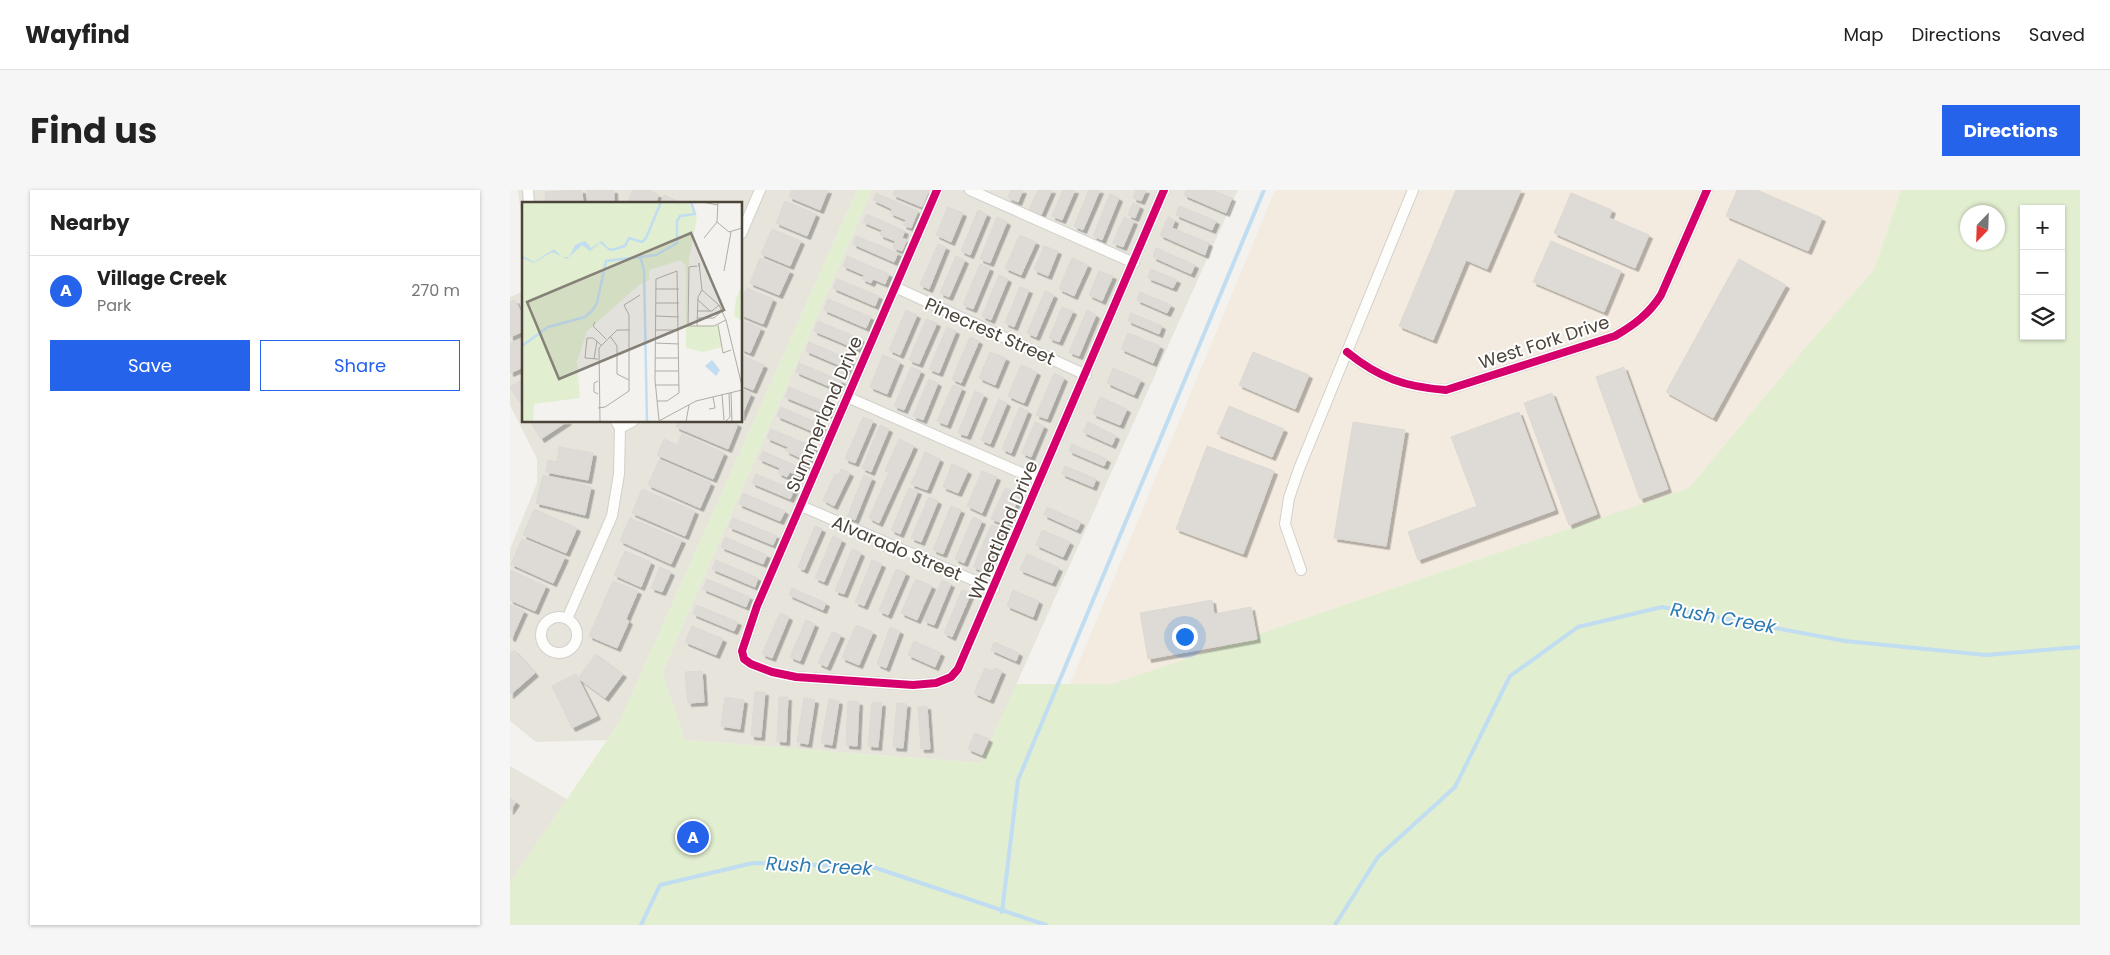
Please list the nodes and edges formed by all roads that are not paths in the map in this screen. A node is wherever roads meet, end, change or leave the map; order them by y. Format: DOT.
graph roads {
  1 [pos="760,190"];
  2 [pos="937,190"];
  3 [pos="970,190"];
  4 [pos="1164,190"];
  5 [pos="1413,190"];
  6 [pos="1707,190"];
  7 [pos="742,232"];
  8 [pos="1134,263"];
  9 [pos="895,288"];
  10 [pos="1347,352"];
  11 [pos="1086,374"];
  12 [pos="847,397"];
  13 [pos="618,425"];
  14 [pos="1040,481"];
  15 [pos="801,506"];
  16 [pos="1301,570"];
  17 [pos="994,589"];
  18 [pos="567,619"];
  19 [pos="742,651"];
  1 -- 7 [label="street"];
  2 -- 9 [label="street, Summerland Drive"];
  3 -- 8 [label="street"];
  4 -- 8 [label="street, Wheatland Drive"];
  5 -- 10 [label="street"];
  6 -- 10 [label="street, West Fork Drive"];
  8 -- 11 [label="street, Wheatland Drive"];
  9 -- 11 [label="street, Pinecrest Street"];
  9 -- 12 [label="street, Summerland Drive"];
  10 -- 16 [label="street"];
  11 -- 14 [label="street, Wheatland Drive"];
  12 -- 14 [label="street"];
  12 -- 15 [label="street, Summerland Drive"];
  13 -- 18 [label="street"];
  14 -- 17 [label="street, Wheatland Drive"];
  15 -- 17 [label="street, Alvarado Street"];
  15 -- 19 [label="street, Summerland Drive"];
  17 -- 19 [label="street, Wheatland Drive"];
}
